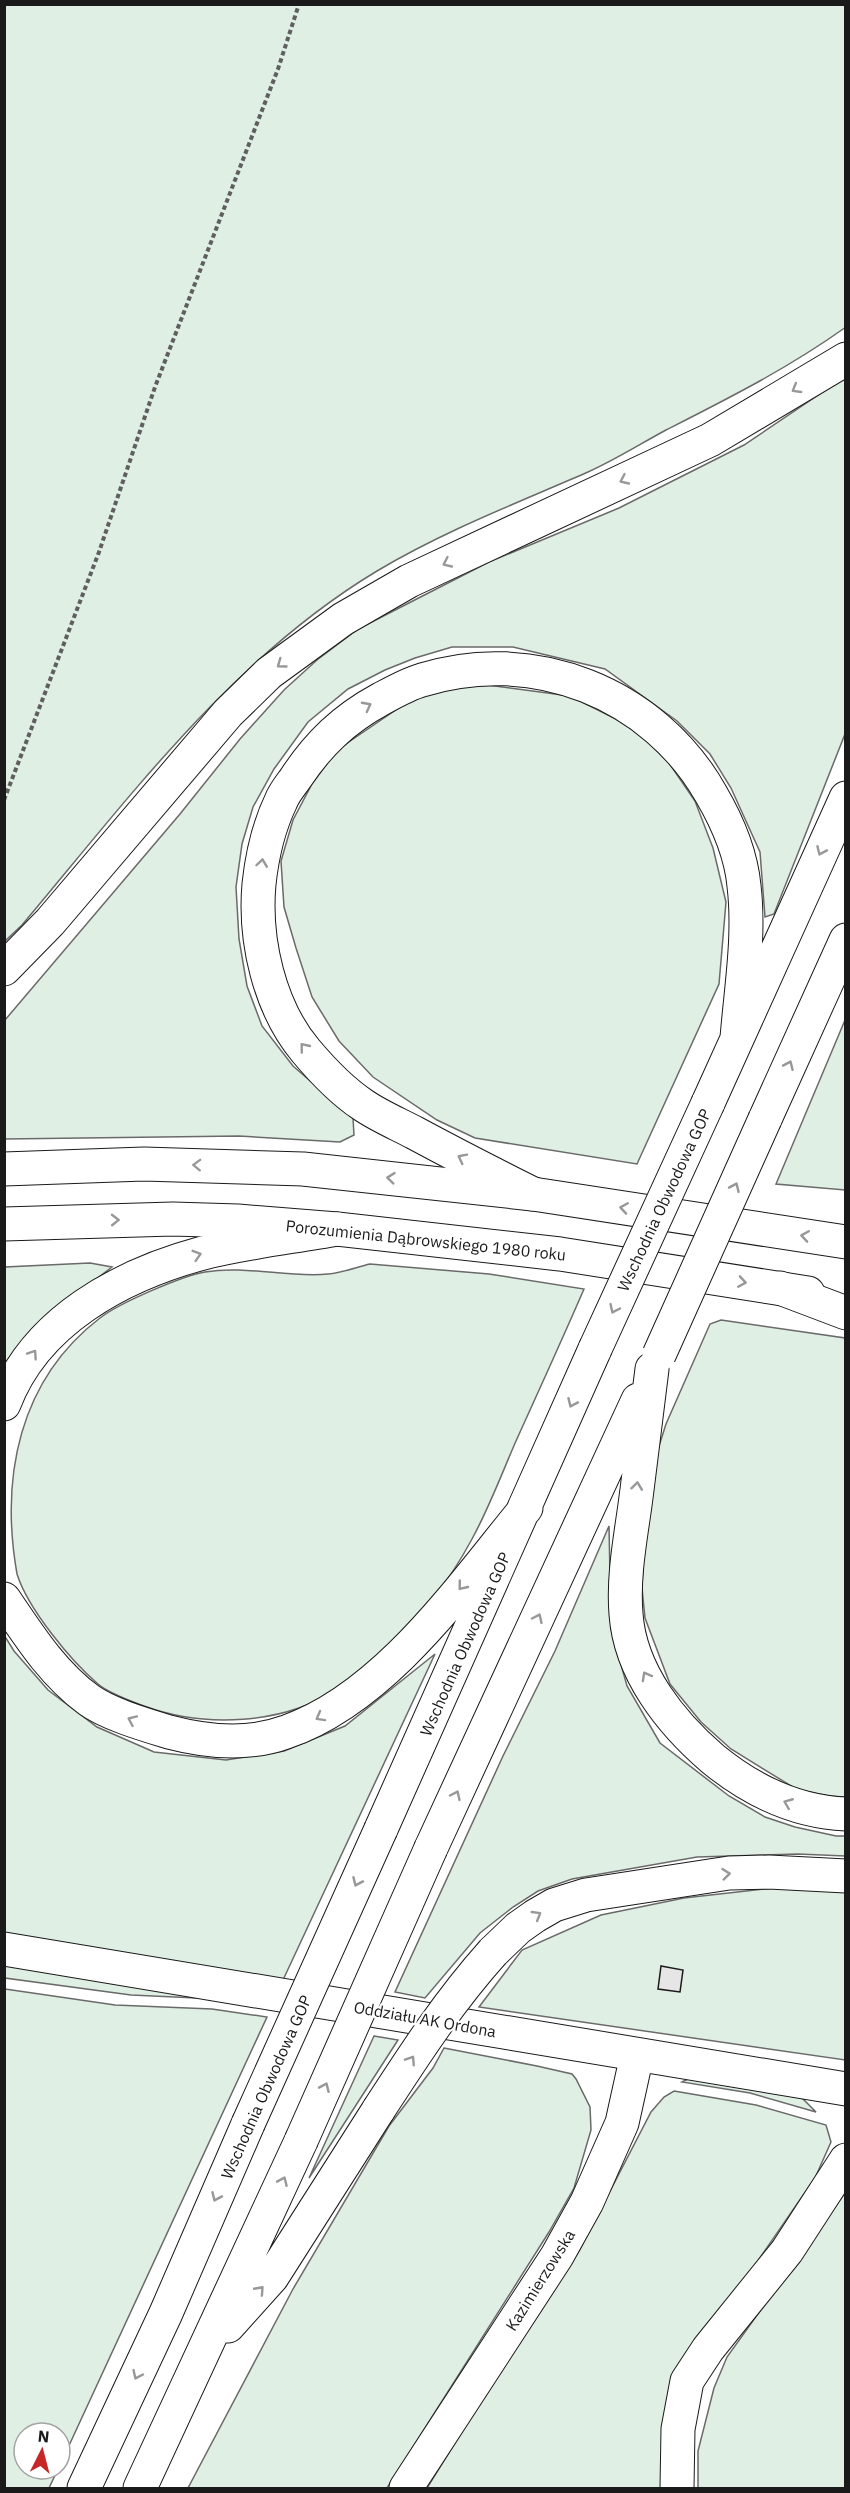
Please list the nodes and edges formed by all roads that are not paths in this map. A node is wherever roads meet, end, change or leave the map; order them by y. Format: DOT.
graph roads {
  1 [pos="846,358"];
  2 [pos="846,798"];
  3 [pos="846,940"];
  4 [pos="4,969"];
  5 [pos="846,970"];
  6 [pos="818,1002"];
  7 [pos="737,1038"];
  8 [pos="4,1169"];
  9 [pos="533,1194"];
  10 [pos="4,1224"];
  11 [pos="338,1229"];
  12 [pos="846,1242"];
  13 [pos="780,1288"];
  14 [pos="846,1299"];
  15 [pos="846,1312"];
  16 [pos="656,1362"];
  17 [pos="4,1404"];
  18 [pos="526,1508"];
  19 [pos="4,1599"];
  20 [pos="846,1814"];
  21 [pos="846,1876"];
  22 [pos="4,1949"];
  23 [pos="638,2055"];
  24 [pos="846,2089"];
  25 [pos="846,2160"];
  26 [pos="207,2349"];
  27 [pos="84,2488"];
  28 [pos="140,2488"];
  29 [pos="406,2488"];
  30 [pos="677,2488"];
  1 -- 4 [label="main road, one-way"];
  2 -- 7 [label="main road, Wschodnia Obwodowa GOP, one-way"];
  3 -- 6 [label="main road"];
  5 -- 6 [label="main road"];
  16 -- 6 [label="main road, one-way, bridge"];
  9 -- 7 [label="main road, one-way"];
  7 -- 18 [label="main road, Wschodnia Obwodowa GOP, one-way, bridge"];
  9 -- 8 [label="main road, one-way"];
  12 -- 9 [label="main road, one-way"];
  10 -- 11 [label="main road, Porozumienia Dąbrowskiego 1980 roku, one-way"];
  11 -- 13 [label="main road, Porozumienia Dąbrowskiego 1980 roku, one-way"];
  17 -- 11 [label="main road, one-way"];
  13 -- 14 [label="main road, Porozumienia Dąbrowskiego 1980 roku"];
  13 -- 15 [label="main road"];
  20 -- 16 [label="main road, one-way"];
  26 -- 16 [label="main road, one-way, bridge"];
  18 -- 19 [label="main road, one-way"];
  18 -- 27 [label="main road, Wschodnia Obwodowa GOP, one-way, bridge"];
  26 -- 21 [label="main road, one-way, bridge"];
  22 -- 23 [label="main road, Oddziału AK Ordona"];
  23 -- 24 [label="main road, Oddziału AK Ordona"];
  23 -- 29 [label="main road, Kazimierzowska"];
  25 -- 30 [label="main road"];
  26 -- 28 [label="main road"];
}
